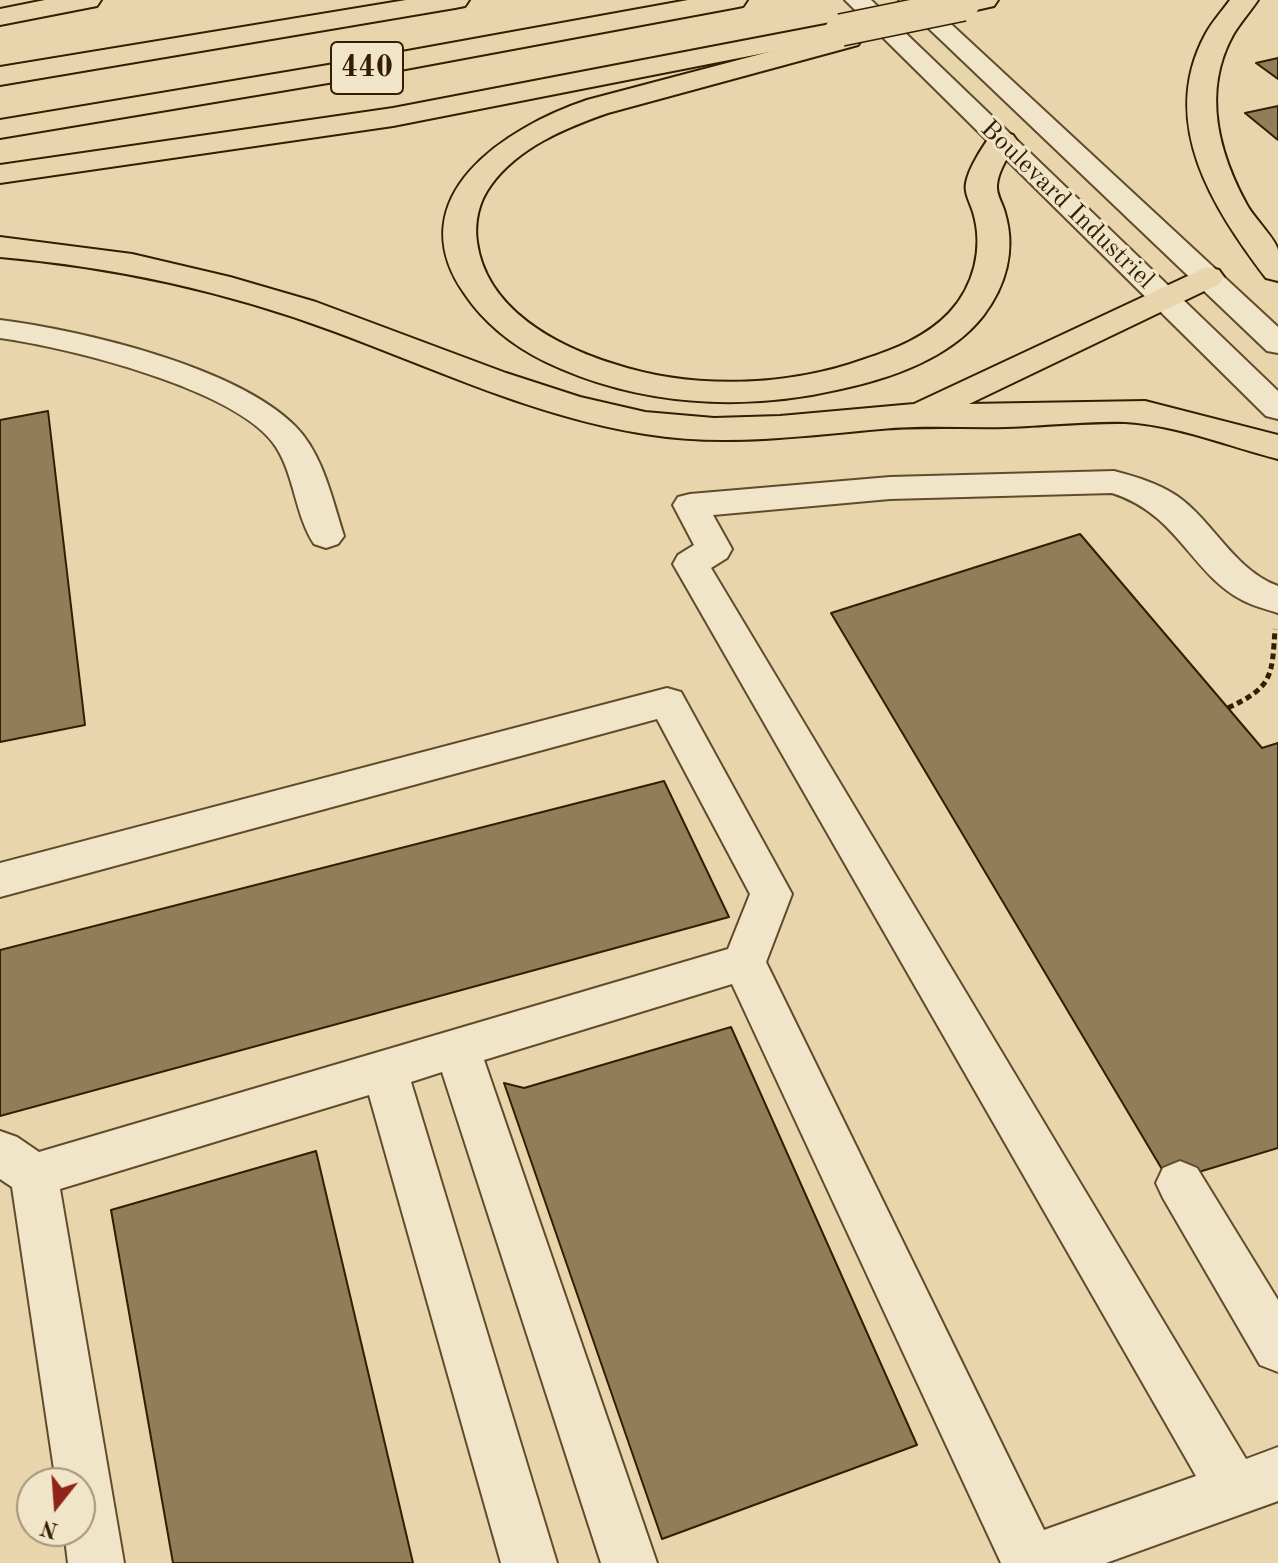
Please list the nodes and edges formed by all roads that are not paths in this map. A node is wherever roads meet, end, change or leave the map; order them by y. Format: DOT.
graph roads {
  1 [pos="14,0"];
  2 [pos="87,0"];
  3 [pos="455,0"];
  4 [pos="733,0"];
  5 [pos="857,0"];
  6 [pos="911,0"];
  7 [pos="1244,0"];
  8 [pos="0,3"];
  9 [pos="974,3"];
  10 [pos="0,17"];
  11 [pos="844,34"];
  12 [pos="0,76"];
  13 [pos="0,129"];
  14 [pos="1002,141"];
  15 [pos="0,174"];
  16 [pos="0,247"];
  17 [pos="1278,271"];
  18 [pos="1207,277"];
  19 [pos="1163,299"];
  20 [pos="0,329"];
  21 [pos="1278,344"];
  22 [pos="1278,409"];
  23 [pos="915,415"];
  24 [pos="1278,447"];
  25 [pos="326,536"];
  26 [pos="1278,600"];
  27 [pos="0,880"];
  28 [pos="744,962"];
  29 [pos="457,1048"];
  30 [pos="385,1070"];
  31 [pos="17,1164"];
  32 [pos="1180,1183"];
  33 [pos="1278,1347"];
  34 [pos="1256,1482"];
  35 [pos="96,1563"];
  36 [pos="529,1563"];
  37 [pos="629,1563"];
  38 [pos="1030,1563"];
  1 -- 8 [label="main road"];
  2 -- 10 [label="main road"];
  3 -- 12 [label="main road, 440"];
  4 -- 13 [label="main road, 440"];
  5 -- 14 [label="street, Boulevard Industriel"];
  6 -- 18 [label="street, Boulevard Industriel"];
  7 -- 17 [label="main road"];
  9 -- 11 [label="main road, bridge"];
  11 -- 14 [label="main road"];
  11 -- 15 [label="main road"];
  14 -- 19 [label="street, Boulevard Industriel"];
  16 -- 23 [label="main road"];
  18 -- 19 [label="main road"];
  18 -- 21 [label="street, Boulevard Industriel"];
  19 -- 22 [label="street, Boulevard Industriel"];
  19 -- 23 [label="main road"];
  20 -- 25 [label="street"];
  23 -- 24 [label="main road"];
  26 -- 34 [label="street"];
  27 -- 28 [label="street"];
  28 -- 29 [label="street"];
  28 -- 38 [label="street"];
  29 -- 30 [label="street"];
  29 -- 37 [label="street"];
  30 -- 31 [label="street"];
  30 -- 36 [label="street"];
  31 -- 35 [label="street"];
  32 -- 33 [label="street"];
  34 -- 38 [label="street"];
}
